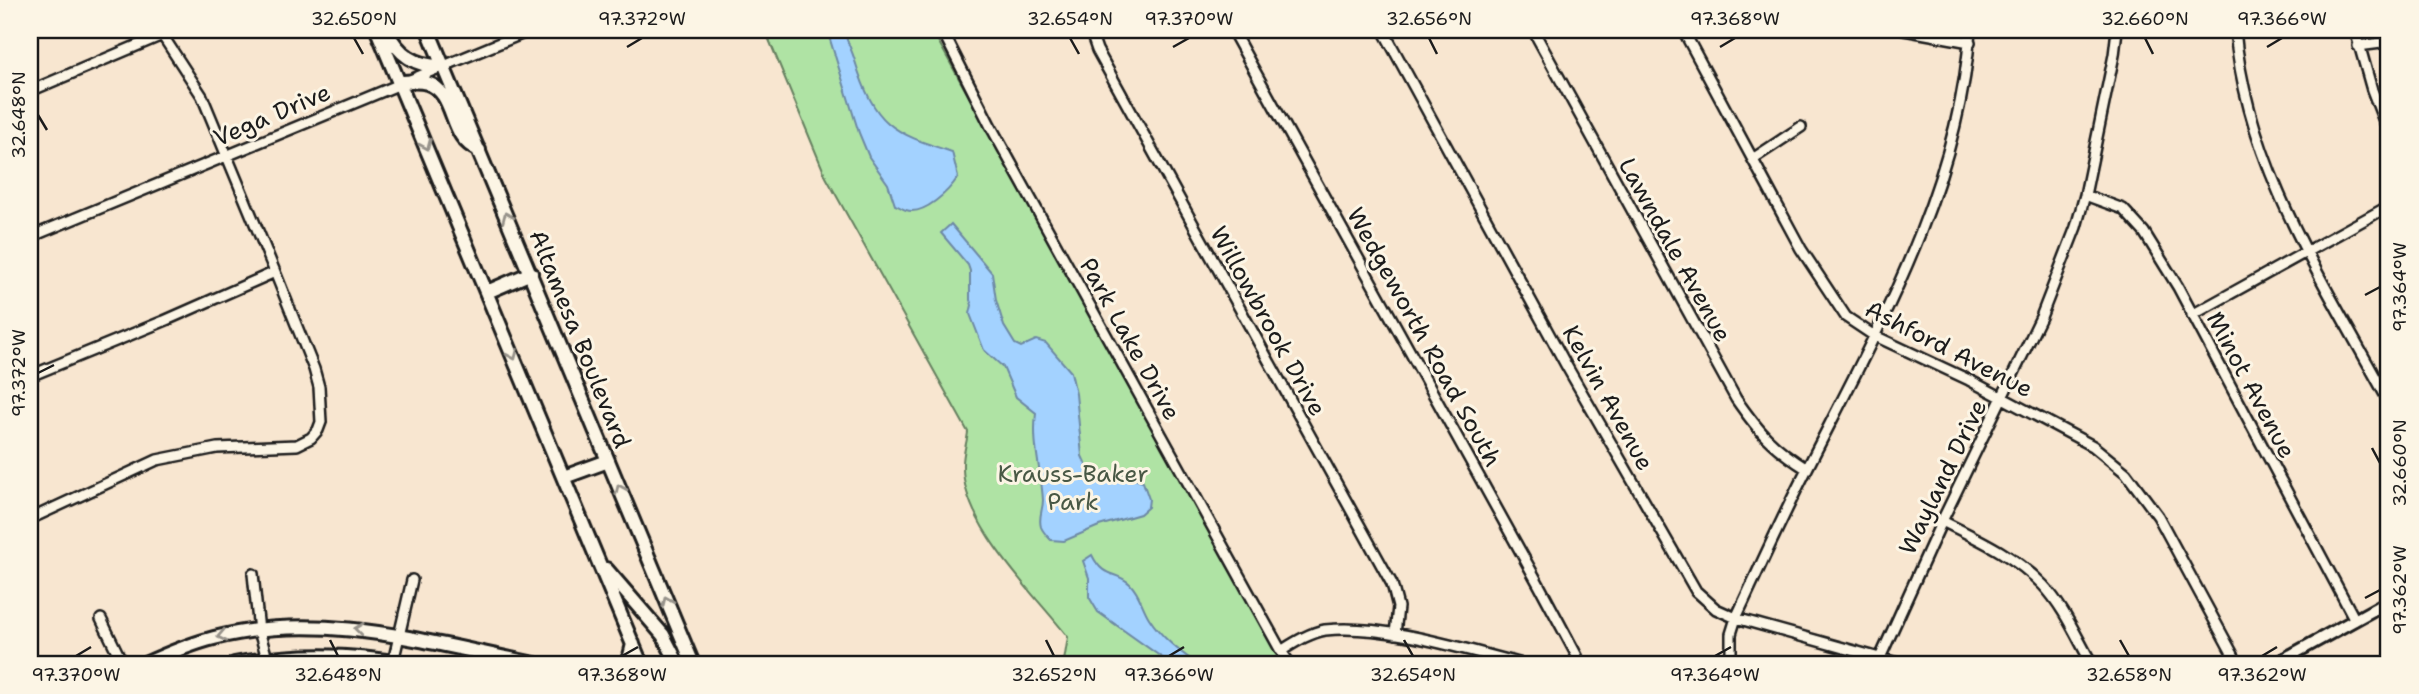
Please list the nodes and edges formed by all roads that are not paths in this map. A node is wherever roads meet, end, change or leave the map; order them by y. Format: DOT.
graph roads {
  1 [pos="377,30"];
  2 [pos="386,30"];
  3 [pos="428,30"];
  4 [pos="531,30"];
  5 [pos="942,30"];
  6 [pos="1090,30"];
  7 [pos="1232,30"];
  8 [pos="1383,30"];
  9 [pos="1532,30"];
  10 [pos="1683,30"];
  11 [pos="1904,30"];
  12 [pos="1970,30"];
  13 [pos="2117,30"];
  14 [pos="2235,30"];
  15 [pos="2355,30"];
  16 [pos="161,32"];
  17 [pos="1969,41"];
  18 [pos="2389,42"];
  19 [pos="2358,46"];
  20 [pos="443,66"];
  21 [pos="400,82"];
  22 [pos="30,90"];
  23 [pos="1801,127"];
  24 [pos="2389,134"];
  25 [pos="479,150"];
  26 [pos="227,155"];
  27 [pos="1754,158"];
  28 [pos="2085,195"];
  29 [pos="2389,206"];
  30 [pos="30,237"];
  31 [pos="2307,252"];
  32 [pos="275,272"];
  33 [pos="531,273"];
  34 [pos="487,292"];
  35 [pos="2192,315"];
  36 [pos="1873,335"];
  37 [pos="30,376"];
  38 [pos="2003,397"];
  39 [pos="2389,402"];
  40 [pos="608,461"];
  41 [pos="1807,469"];
  42 [pos="564,477"];
  43 [pos="30,519"];
  44 [pos="1942,521"];
  45 [pos="599,561"];
  46 [pos="253,575"];
  47 [pos="412,580"];
  48 [pos="2389,601"];
  49 [pos="1736,618"];
  50 [pos="101,619"];
  51 [pos="2355,620"];
  52 [pos="258,631"];
  53 [pos="1395,634"];
  54 [pos="399,636"];
  55 [pos="633,643"];
  56 [pos="1281,651"];
  57 [pos="267,658"];
  58 [pos="1880,658"];
  59 [pos="399,663"];
  60 [pos="123,664"];
  61 [pos="145,664"];
  62 [pos="234,664"];
  63 [pos="535,664"];
  64 [pos="628,664"];
  65 [pos="641,664"];
  66 [pos="678,664"];
  67 [pos="693,664"];
  68 [pos="1290,664"];
  69 [pos="1523,664"];
  70 [pos="1579,664"];
  71 [pos="1731,664"];
  72 [pos="1901,664"];
  73 [pos="2092,664"];
  74 [pos="2238,664"];
  75 [pos="2275,664"];
  1 -- 21 [label="main road"];
  2 -- 20 [label="main road"];
  3 -- 20 [label="main road, Altamesa Boulevard"];
  4 -- 20 [label="street, Vega Drive"];
  5 -- 56 [label="street, Park Lake Drive"];
  6 -- 53 [label="street, Willowbrook Drive"];
  7 -- 70 [label="street, Wedgeworth Road South"];
  8 -- 49 [label="street, Kelvin Avenue"];
  9 -- 41 [label="street, Lawndale Avenue"];
  10 -- 27 [label="street, Ashford Avenue"];
  11 -- 17 [label="street"];
  12 -- 17 [label="street"];
  13 -- 28 [label="street, Wayland Drive"];
  14 -- 31 [label="street"];
  15 -- 19 [label="street"];
  16 -- 22 [label="street"];
  16 -- 26 [label="street"];
  17 -- 36 [label="street"];
  18 -- 19 [label="street"];
  19 -- 24 [label="street"];
  20 -- 21 [label="street, Vega Drive"];
  20 -- 25 [label="main road, Altamesa Boulevard"];
  21 -- 25 [label="main road"];
  21 -- 26 [label="street, Vega Drive"];
  21 -- 34 [label="main road, one-way"];
  23 -- 27 [label="street"];
  33 -- 25 [label="main road, Altamesa Boulevard, one-way"];
  26 -- 30 [label="street, Vega Drive"];
  26 -- 32 [label="street"];
  27 -- 36 [label="street, Ashford Avenue"];
  28 -- 35 [label="street, Minot Avenue"];
  28 -- 38 [label="street, Wayland Drive"];
  29 -- 31 [label="street"];
  31 -- 35 [label="street"];
  31 -- 39 [label="street"];
  32 -- 37 [label="street"];
  32 -- 43 [label="street"];
  33 -- 34 [label="main road"];
  33 -- 40 [label="main road, Altamesa Boulevard"];
  34 -- 42 [label="main road, one-way"];
  35 -- 51 [label="street, Minot Avenue"];
  36 -- 38 [label="street, Ashford Avenue"];
  36 -- 41 [label="street"];
  38 -- 44 [label="street, Wayland Drive"];
  38 -- 74 [label="street, Ashford Avenue"];
  40 -- 42 [label="main road"];
  67 -- 40 [label="main road, Altamesa Boulevard, one-way"];
  41 -- 49 [label="street"];
  42 -- 45 [label="main road"];
  44 -- 58 [label="street, Wayland Drive"];
  44 -- 73 [label="street"];
  45 -- 55 [label="main road"];
  45 -- 66 [label="main road"];
  46 -- 52 [label="street"];
  47 -- 54 [label="street"];
  48 -- 51 [label="street"];
  49 -- 58 [label="street, Kelvin Avenue"];
  49 -- 71 [label="street"];
  50 -- 60 [label="street"];
  51 -- 75 [label="street"];
  54 -- 52 [label="main road, one-way"];
  52 -- 57 [label="street"];
  52 -- 61 [label="main road, one-way"];
  53 -- 56 [label="street"];
  53 -- 69 [label="street"];
  54 -- 59 [label="street"];
  54 -- 63 [label="main road"];
  55 -- 64 [label="main road"];
  55 -- 65 [label="main road"];
  56 -- 68 [label="street, Park Lake Drive"];
  57 -- 59 [label="main road"];
  57 -- 62 [label="main road"];
  58 -- 72 [label="street, Kelvin Avenue"];
}
